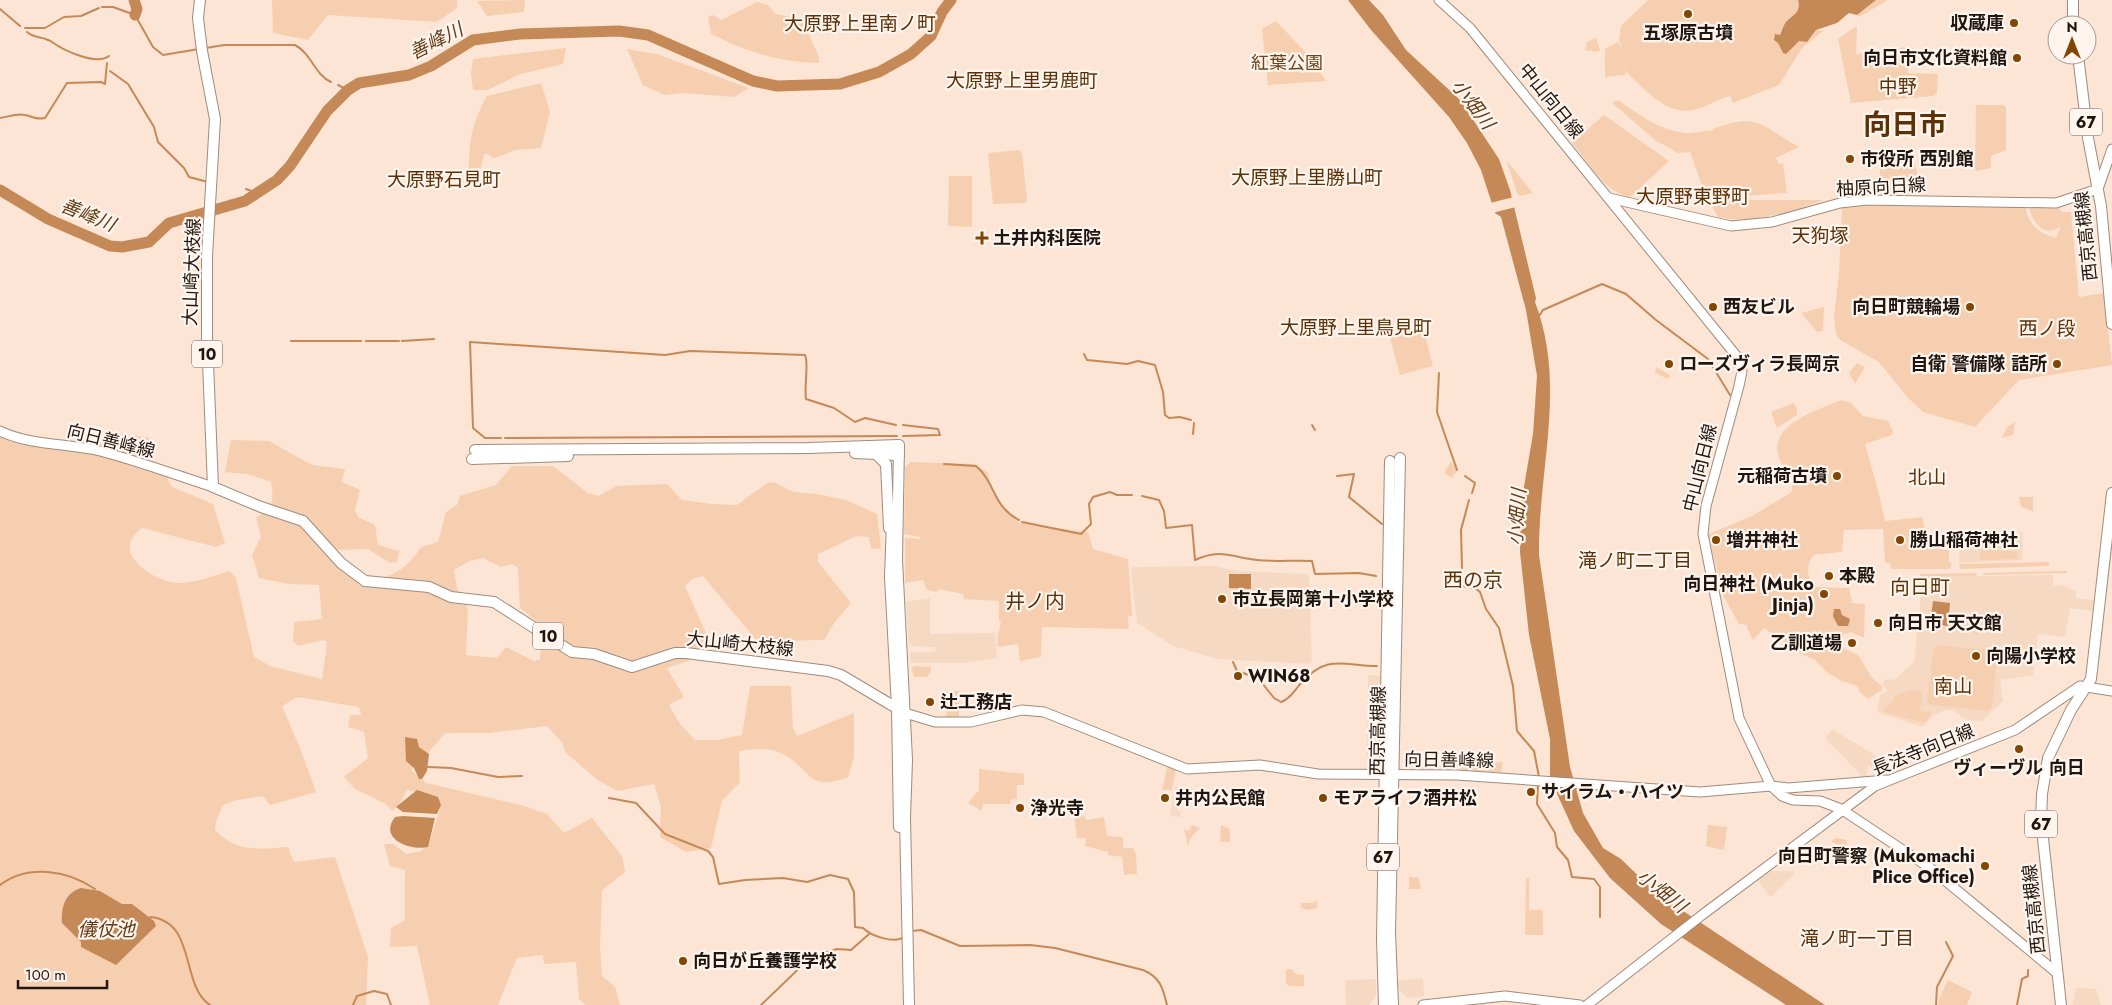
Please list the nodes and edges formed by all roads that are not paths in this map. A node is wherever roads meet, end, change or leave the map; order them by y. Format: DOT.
graph roads {
  1 [pos="200,0"];
  2 [pos="1439,0"];
  3 [pos="2074,0"];
  4 [pos="2074,15"];
  5 [pos="2079,65"];
  6 [pos="2112,149"];
  7 [pos="2098,188"];
  8 [pos="1609,198"];
  9 [pos="2110,296"];
  10 [pos="2112,324"];
  11 [pos="0,431"];
  12 [pos="899,450"];
  13 [pos="876,454"];
  14 [pos="1395,460"];
  15 [pos="213,487"];
  16 [pos="2112,493"];
  17 [pos="890,542"];
  18 [pos="2088,685"];
  19 [pos="2112,691"];
  20 [pos="901,710"];
  21 [pos="1389,775"];
  22 [pos="1887,780"];
  23 [pos="1770,786"];
  24 [pos="1841,809"];
  25 [pos="1387,878"];
  26 [pos="2057,973"];
  27 [pos="902,1005"];
  28 [pos="909,1005"];
  29 [pos="1384,1005"];
  30 [pos="1393,1005"];
  31 [pos="1423,1005"];
  32 [pos="1580,1005"];
  33 [pos="1587,1005"];
  34 [pos="2060,1005"];
  1 -- 15 [label="main road, 大山崎大枝線 / 10"];
  2 -- 8 [label="main road, 中山向日線"];
  3 -- 4 [label="main road"];
  5 -- 7 [label="main road, 西京高槻線 / 67"];
  6 -- 7 [label="main road"];
  7 -- 8 [label="main road, 柚原向日線"];
  7 -- 9 [label="main road, 西京高槻線 / 67"];
  8 -- 23 [label="main road, 中山向日線"];
  9 -- 10 [label="main road, 西京高槻線 / 67"];
  11 -- 15 [label="main road, 向日善峰線"];
  12 -- 13 [label="main road"];
  12 -- 13 [label="main road"];
  12 -- 17 [label="main road"];
  12 -- 20 [label="main road"];
  13 -- 17 [label="main road"];
  14 -- 21 [label="main road, 西京高槻線 / 67"];
  15 -- 20 [label="main road, 大山崎大枝線 / 10"];
  16 -- 18 [label="main road, 西京高槻線 / 67"];
  17 -- 20 [label="main road"];
  18 -- 19 [label="main road"];
  18 -- 22 [label="main road, 長法寺向日線"];
  18 -- 26 [label="main road, 西京高槻線 / 67"];
  20 -- 21 [label="main road, 向日善峰線"];
  20 -- 27 [label="main road"];
  20 -- 28 [label="main road"];
  21 -- 23 [label="main road, 向日善峰線"];
  21 -- 25 [label="main road, 西京高槻線 / 67"];
  22 -- 23 [label="main road, 向日善峰線"];
  22 -- 24 [label="main road, 長法寺向日線"];
  23 -- 24 [label="main road"];
  24 -- 26 [label="main road"];
  24 -- 33 [label="main road, 長法寺向日線"];
  25 -- 29 [label="main road, 西京高槻線 / 67"];
  25 -- 30 [label="main road, 西京高槻線 / 67"];
  26 -- 34 [label="main road, 西京高槻線 / 67"];
  31 -- 32 [label="main road"];
}
